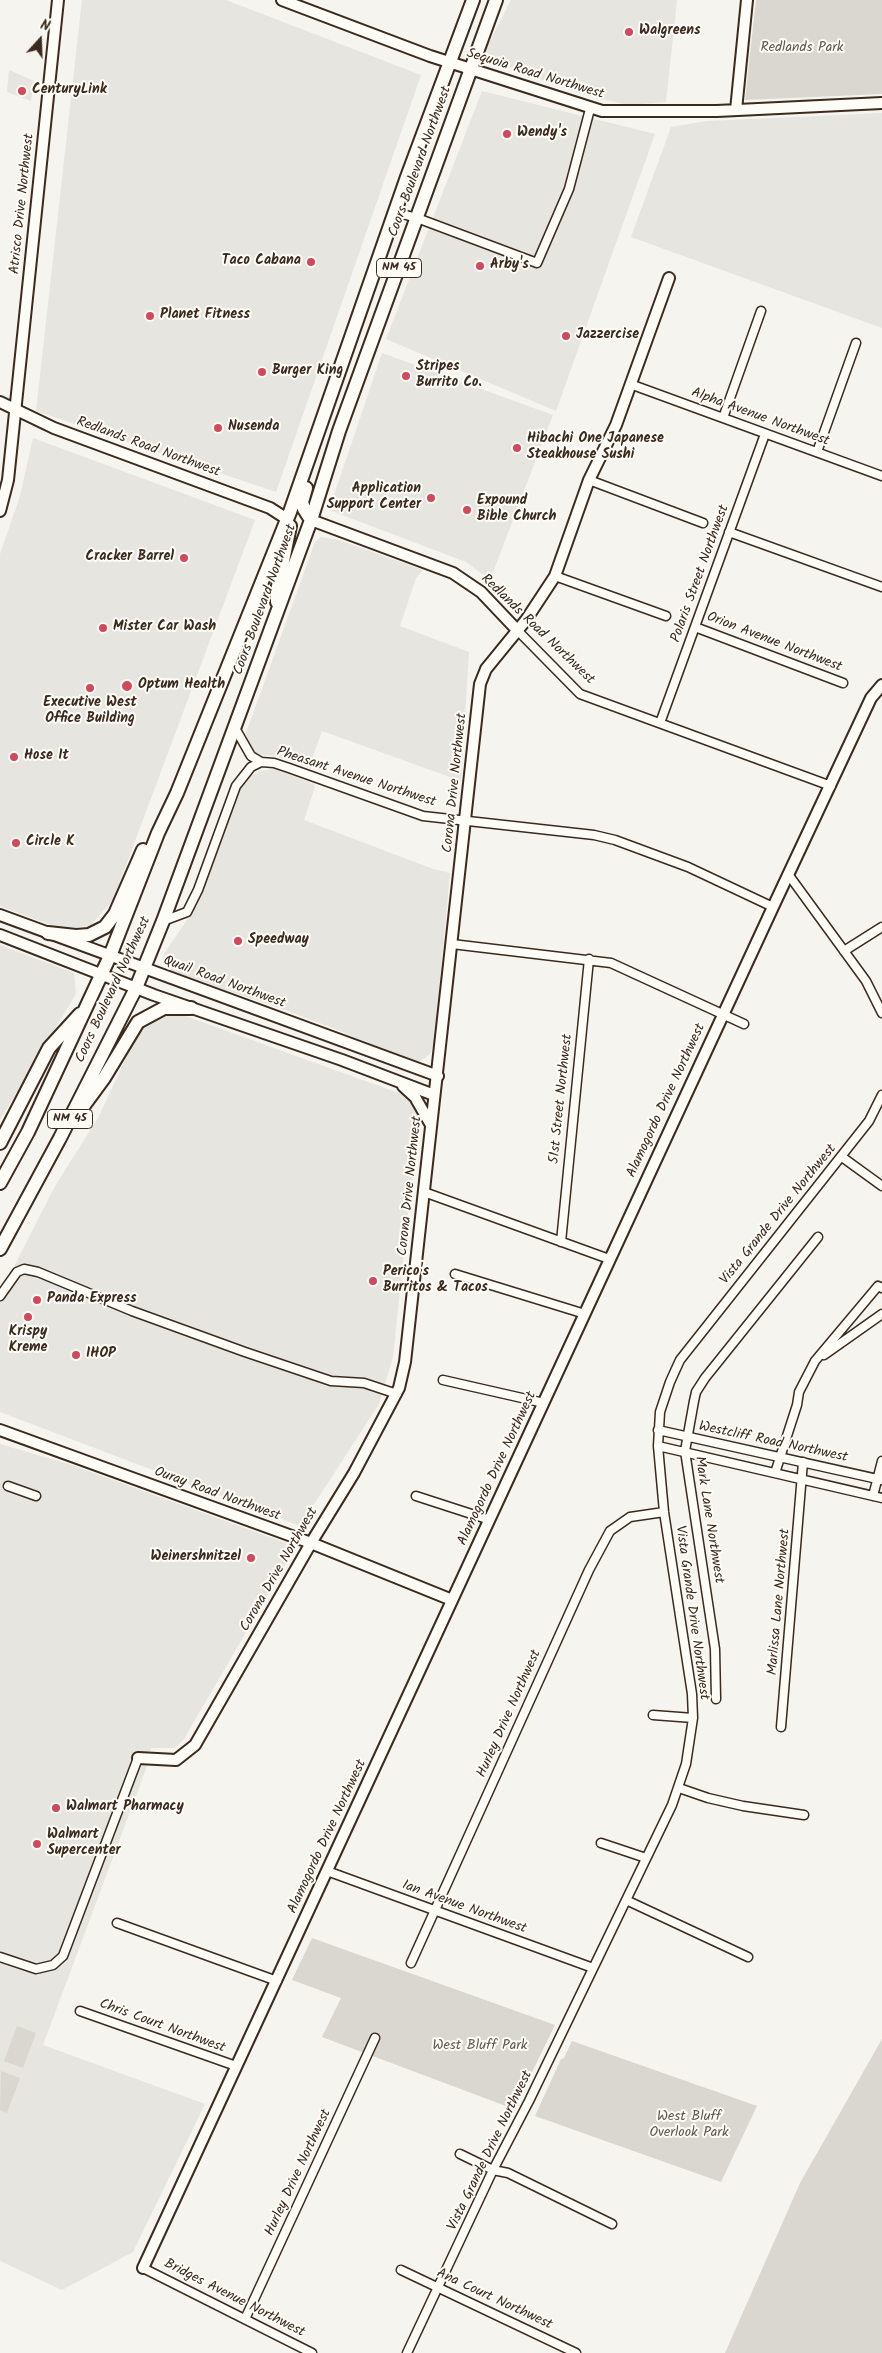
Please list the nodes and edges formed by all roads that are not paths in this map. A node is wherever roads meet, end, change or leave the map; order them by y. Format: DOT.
graph roads {
  1 [pos="58,0"];
  2 [pos="282,0"];
  3 [pos="473,0"];
  4 [pos="496,0"];
  5 [pos="748,0"];
  6 [pos="450,63"];
  7 [pos="471,70"];
  8 [pos="882,103"];
  9 [pos="590,109"];
  10 [pos="736,110"];
  11 [pos="395,212"];
  12 [pos="417,218"];
  13 [pos="669,278"];
  14 [pos="761,311"];
  15 [pos="856,343"];
  16 [pos="630,384"];
  17 [pos="0,402"];
  18 [pos="15,410"];
  19 [pos="723,418"];
  20 [pos="319,430"];
  21 [pos="765,434"];
  22 [pos="817,452"];
  23 [pos="882,476"];
  24 [pos="590,480"];
  25 [pos="0,511"];
  26 [pos="287,519"];
  27 [pos="311,520"];
  28 [pos="703,522"];
  29 [pos="729,532"];
  30 [pos="555,576"];
  31 [pos="882,587"];
  32 [pos="278,612"];
  33 [pos="666,616"];
  34 [pos="695,627"];
  35 [pos="517,630"];
  36 [pos="843,683"];
  37 [pos="882,685"];
  38 [pos="660,723"];
  39 [pos="235,728"];
  40 [pos="261,762"];
  41 [pos="831,786"];
  42 [pos="465,821"];
  43 [pos="158,833"];
  44 [pos="788,874"];
  45 [pos="773,906"];
  46 [pos="0,915"];
  47 [pos="163,921"];
  48 [pos="882,927"];
  49 [pos="48,933"];
  50 [pos="0,935"];
  51 [pos="452,944"];
  52 [pos="844,951"];
  53 [pos="110,956"];
  54 [pos="589,959"];
  55 [pos="144,968"];
  56 [pos="102,974"];
  57 [pos="136,988"];
  58 [pos="87,1007"];
  59 [pos="191,1008"];
  60 [pos="882,1013"];
  61 [pos="723,1014"];
  62 [pos="744,1024"];
  63 [pos="348,1044"];
  64 [pos="342,1060"];
  65 [pos="438,1076"];
  66 [pos="399,1082"];
  67 [pos="434,1095"];
  68 [pos="882,1095"];
  69 [pos="432,1127"];
  70 [pos="60,1138"];
  71 [pos="0,1143"];
  72 [pos="842,1157"];
  73 [pos="0,1183"];
  74 [pos="882,1186"];
  75 [pos="424,1192"];
  76 [pos="818,1237"];
  77 [pos="561,1242"];
  78 [pos="0,1249"];
  79 [pos="609,1259"];
  80 [pos="455,1274"];
  81 [pos="880,1287"];
  82 [pos="0,1296"];
  83 [pos="585,1314"];
  84 [pos="882,1314"];
  85 [pos="815,1361"];
  86 [pos="443,1380"];
  87 [pos="397,1394"];
  88 [pos="544,1403"];
  89 [pos="0,1430"];
  90 [pos="658,1430"];
  91 [pos="687,1437"];
  92 [pos="658,1446"];
  93 [pos="685,1451"];
  94 [pos="779,1457"];
  95 [pos="803,1462"];
  96 [pos="882,1462"];
  97 [pos="775,1473"];
  98 [pos="880,1479"];
  99 [pos="802,1480"];
  100 [pos="8,1486"];
  101 [pos="36,1496"];
  102 [pos="416,1496"];
  103 [pos="873,1496"];
  104 [pos="882,1498"];
  105 [pos="664,1512"];
  106 [pos="490,1520"];
  107 [pos="311,1543"];
  108 [pos="452,1600"];
  109 [pos="716,1699"];
  110 [pos="653,1715"];
  111 [pos="693,1718"];
  112 [pos="782,1727"];
  113 [pos="138,1758"];
  114 [pos="679,1788"];
  115 [pos="804,1815"];
  116 [pos="601,1844"];
  117 [pos="646,1858"];
  118 [pos="327,1871"];
  119 [pos="626,1900"];
  120 [pos="435,1911"];
  121 [pos="117,1923"];
  122 [pos="0,1957"];
  123 [pos="748,1957"];
  124 [pos="411,1963"];
  125 [pos="593,1968"];
  126 [pos="276,1981"];
  127 [pos="80,2011"];
  128 [pos="375,2038"];
  129 [pos="236,2066"];
  130 [pos="460,2154"];
  131 [pos="493,2170"];
  132 [pos="612,2224"];
  133 [pos="143,2268"];
  134 [pos="401,2270"];
  135 [pos="438,2287"];
  136 [pos="246,2318"];
  137 [pos="312,2353"];
  138 [pos="407,2353"];
  139 [pos="576,2353"];
  1 -- 18 [label="street, Atrisco Drive Northwest"];
  2 -- 6 [label="street, Sequoia Road Northwest"];
  3 -- 6 [label="main road, Coors Boulevard Northwest / NM 45"];
  4 -- 7 [label="main road, Coors Boulevard Northwest / NM 45"];
  5 -- 10 [label="street"];
  6 -- 7 [label="street, Sequoia Road Northwest"];
  6 -- 11 [label="main road, Coors Boulevard Northwest / NM 45"];
  7 -- 9 [label="street, Sequoia Road Northwest"];
  7 -- 12 [label="main road, Coors Boulevard Northwest / NM 45"];
  8 -- 10 [label="street, Sequoia Road Northwest"];
  9 -- 10 [label="street, Sequoia Road Northwest"];
  9 -- 12 [label="street"];
  11 -- 12 [label="street"];
  11 -- 20 [label="main road, Coors Boulevard Northwest / NM 45"];
  12 -- 27 [label="main road, Coors Boulevard Northwest / NM 45"];
  13 -- 16 [label="street, Corona Drive Northwest"];
  14 -- 19 [label="street"];
  15 -- 22 [label="street"];
  16 -- 19 [label="street, Alpha Avenue Northwest"];
  16 -- 24 [label="street, Corona Drive Northwest"];
  17 -- 18 [label="street, Redlands Road Northwest"];
  18 -- 25 [label="street, Atrisco Drive Northwest"];
  18 -- 26 [label="street, Redlands Road Northwest"];
  19 -- 21 [label="street, Alpha Avenue Northwest"];
  20 -- 26 [label="main road, Coors Boulevard Northwest / NM 45"];
  20 -- 27 [label="main road"];
  21 -- 22 [label="street, Alpha Avenue Northwest"];
  21 -- 29 [label="street, Polaris Street Northwest"];
  22 -- 23 [label="street, Alpha Avenue Northwest"];
  24 -- 28 [label="street"];
  24 -- 30 [label="street, Corona Drive Northwest"];
  26 -- 32 [label="main road"];
  26 -- 43 [label="main road, Coors Boulevard Northwest / NM 45"];
  27 -- 32 [label="main road, Coors Boulevard Northwest / NM 45"];
  27 -- 35 [label="street, Redlands Road Northwest"];
  29 -- 31 [label="street"];
  29 -- 34 [label="street, Polaris Street Northwest"];
  30 -- 33 [label="street"];
  30 -- 35 [label="street, Corona Drive Northwest"];
  32 -- 39 [label="main road, Coors Boulevard Northwest / NM 45"];
  34 -- 36 [label="street, Orion Avenue Northwest"];
  34 -- 38 [label="street, Polaris Street Northwest"];
  35 -- 38 [label="street, Redlands Road Northwest"];
  35 -- 42 [label="street, Corona Drive Northwest"];
  37 -- 41 [label="street, Alamogordo Drive Northwest"];
  38 -- 41 [label="street, Redlands Road Northwest"];
  39 -- 40 [label="street, Pheasant Avenue Northwest"];
  39 -- 47 [label="main road, Coors Boulevard Northwest / NM 45"];
  40 -- 42 [label="street, Pheasant Avenue Northwest"];
  40 -- 47 [label="street"];
  41 -- 44 [label="street, Alamogordo Drive Northwest"];
  42 -- 45 [label="street, Pheasant Avenue Northwest"];
  42 -- 51 [label="street, Corona Drive Northwest"];
  43 -- 49 [label="main road"];
  43 -- 53 [label="main road, Coors Boulevard Northwest / NM 45"];
  44 -- 45 [label="street, Alamogordo Drive Northwest"];
  44 -- 52 [label="street"];
  45 -- 61 [label="street, Alamogordo Drive Northwest"];
  46 -- 49 [label="street, Quail Road Northwest"];
  47 -- 55 [label="main road, Coors Boulevard Northwest / NM 45"];
  48 -- 52 [label="street"];
  49 -- 53 [label="street, Quail Road Northwest"];
  50 -- 56 [label="street"];
  51 -- 54 [label="street"];
  51 -- 65 [label="street, Corona Drive Northwest"];
  52 -- 60 [label="street"];
  53 -- 55 [label="street, Quail Road Northwest"];
  53 -- 56 [label="main road, Coors Boulevard Northwest / NM 45"];
  54 -- 61 [label="street"];
  54 -- 77 [label="street, 51st Street Northwest"];
  55 -- 57 [label="main road, Coors Boulevard Northwest / NM 45"];
  55 -- 63 [label="street, Quail Road Northwest"];
  56 -- 57 [label="street"];
  56 -- 58 [label="main road, Coors Boulevard Northwest / NM 45"];
  57 -- 59 [label="street"];
  57 -- 70 [label="main road, Coors Boulevard Northwest / NM 45"];
  58 -- 71 [label="main road"];
  58 -- 73 [label="main road, Coors Boulevard Northwest / NM 45"];
  59 -- 64 [label="street"];
  59 -- 70 [label="main road"];
  61 -- 62 [label="street"];
  61 -- 79 [label="street, Alamogordo Drive Northwest"];
  63 -- 64 [label="street"];
  63 -- 65 [label="street, Quail Road Northwest"];
  64 -- 66 [label="street"];
  65 -- 67 [label="street, Corona Drive Northwest"];
  66 -- 67 [label="street"];
  66 -- 69 [label="street"];
  67 -- 69 [label="street, Corona Drive Northwest"];
  68 -- 72 [label="street, Vista Grande Drive Northwest"];
  69 -- 75 [label="street, Corona Drive Northwest"];
  70 -- 78 [label="main road, Coors Boulevard Northwest / NM 45"];
  72 -- 74 [label="street"];
  72 -- 90 [label="street, Vista Grande Drive Northwest"];
  75 -- 77 [label="street"];
  75 -- 87 [label="street, Corona Drive Northwest"];
  76 -- 91 [label="street, Mark Lane Northwest"];
  77 -- 79 [label="street"];
  79 -- 83 [label="street, Alamogordo Drive Northwest"];
  80 -- 83 [label="street"];
  81 -- 85 [label="street"];
  82 -- 87 [label="street"];
  83 -- 88 [label="street, Alamogordo Drive Northwest"];
  84 -- 85 [label="street"];
  85 -- 94 [label="street"];
  86 -- 88 [label="street"];
  87 -- 107 [label="street, Corona Drive Northwest"];
  88 -- 106 [label="street, Alamogordo Drive Northwest"];
  89 -- 107 [label="street, Ouray Road Northwest"];
  90 -- 91 [label="street, Westcliff Road Northwest"];
  90 -- 92 [label="street, Vista Grande Drive Northwest"];
  91 -- 93 [label="street, Mark Lane Northwest"];
  91 -- 94 [label="street, Westcliff Road Northwest"];
  92 -- 93 [label="street, Westcliff Road Northwest"];
  92 -- 105 [label="street, Vista Grande Drive Northwest"];
  93 -- 97 [label="street, Westcliff Road Northwest"];
  93 -- 109 [label="street, Mark Lane Northwest"];
  94 -- 95 [label="street, Westcliff Road Northwest"];
  94 -- 97 [label="street"];
  95 -- 98 [label="street, Westcliff Road Northwest"];
  95 -- 99 [label="street, Marlissa Lane Northwest"];
  96 -- 98 [label="street"];
  97 -- 99 [label="street, Westcliff Road Northwest"];
  98 -- 103 [label="street"];
  99 -- 103 [label="street, Westcliff Road Northwest"];
  99 -- 112 [label="street, Marlissa Lane Northwest"];
  100 -- 101 [label="street"];
  102 -- 106 [label="street"];
  103 -- 104 [label="street, Westcliff Road Northwest"];
  105 -- 111 [label="street, Vista Grande Drive Northwest"];
  105 -- 120 [label="street, Hurley Drive Northwest"];
  106 -- 108 [label="street, Alamogordo Drive Northwest"];
  107 -- 108 [label="street, Ouray Road Northwest"];
  107 -- 113 [label="street, Corona Drive Northwest"];
  108 -- 118 [label="street, Alamogordo Drive Northwest"];
  110 -- 111 [label="street"];
  111 -- 114 [label="street, Vista Grande Drive Northwest"];
  113 -- 122 [label="street, Corona Drive Northwest"];
  114 -- 115 [label="street"];
  114 -- 117 [label="street, Vista Grande Drive Northwest"];
  116 -- 117 [label="street"];
  117 -- 119 [label="street, Vista Grande Drive Northwest"];
  118 -- 120 [label="street, Ian Avenue Northwest"];
  118 -- 126 [label="street, Alamogordo Drive Northwest"];
  119 -- 123 [label="street"];
  119 -- 125 [label="street, Vista Grande Drive Northwest"];
  120 -- 124 [label="street, Hurley Drive Northwest"];
  120 -- 125 [label="street, Ian Avenue Northwest"];
  121 -- 126 [label="street"];
  125 -- 131 [label="street, Vista Grande Drive Northwest"];
  126 -- 129 [label="street, Alamogordo Drive Northwest"];
  127 -- 129 [label="street, Chris Court Northwest"];
  128 -- 136 [label="street, Hurley Drive Northwest"];
  129 -- 133 [label="street, Alamogordo Drive Northwest"];
  130 -- 131 [label="street"];
  131 -- 132 [label="street"];
  131 -- 135 [label="street, Vista Grande Drive Northwest"];
  133 -- 136 [label="street, Bridges Avenue Northwest"];
  134 -- 135 [label="street, Ana Court Northwest"];
  135 -- 138 [label="street, Vista Grande Drive Northwest"];
  135 -- 139 [label="street, Ana Court Northwest"];
  136 -- 137 [label="street, Bridges Avenue Northwest"];
}
